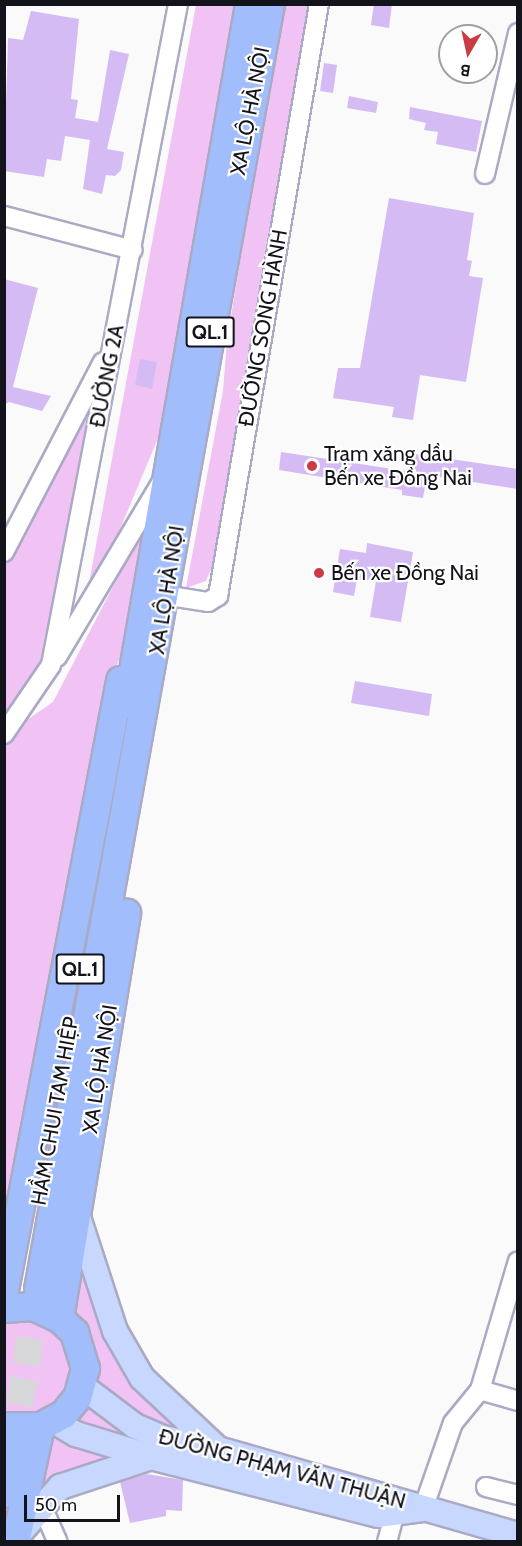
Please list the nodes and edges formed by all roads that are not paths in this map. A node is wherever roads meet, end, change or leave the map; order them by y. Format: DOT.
graph roads {
  1 [pos="178,4"];
  2 [pos="249,4"];
  3 [pos="270,4"];
  4 [pos="319,4"];
  5 [pos="518,33"];
  6 [pos="485,174"];
  7 [pos="4,216"];
  8 [pos="133,250"];
  9 [pos="113,343"];
  10 [pos="164,479"];
  11 [pos="4,552"];
  12 [pos="164,595"];
  13 [pos="145,656"];
  14 [pos="51,665"];
  15 [pos="4,734"];
  16 [pos="76,1214"];
  17 [pos="10,1233"];
  18 [pos="518,1261"];
  19 [pos="22,1289"];
  20 [pos="4,1308"];
  21 [pos="511,1311"];
  22 [pos="59,1318"];
  23 [pos="82,1386"];
  24 [pos="480,1390"];
  25 [pos="518,1401"];
  26 [pos="47,1424"];
  27 [pos="9,1435"];
  28 [pos="218,1449"];
  29 [pos="151,1457"];
  30 [pos="486,1487"];
  31 [pos="4,1493"];
  32 [pos="518,1495"];
  33 [pos="43,1509"];
  34 [pos="423,1509"];
  35 [pos="394,1516"];
  36 [pos="518,1535"];
  37 [pos="16,1539"];
  38 [pos="58,1542"];
  39 [pos="387,1542"];
  1 -- 8 [label="street, ĐƯỜNG 2A"];
  2 -- 10 [label="highway, XA LỘ HÀ NỘI / QL.1"];
  3 -- 12 [label="highway, XA LỘ HÀ NỘI / QL.1"];
  4 -- 12 [label="street, ĐƯỜNG SONG HÀNH"];
  5 -- 6 [label="street"];
  7 -- 8 [label="street"];
  8 -- 9 [label="street, ĐƯỜNG 2A"];
  9 -- 11 [label="street"];
  9 -- 14 [label="street, ĐƯỜNG 2A"];
  10 -- 13 [label="highway, XA LỘ HÀ NỘI / QL.1"];
  10 -- 14 [label="street"];
  12 -- 13 [label="highway, XA LỘ HÀ NỘI / QL.1"];
  13 -- 16 [label="highway, XA LỘ HÀ NỘI / QL.1"];
  13 -- 17 [label="highway, XA LỘ HÀ NỘI / QL.1"];
  13 -- 19 [label="highway, HẦM CHUI TAM HIỆP / QL.1"];
  14 -- 15 [label="street, ĐƯỜNG 2A"];
  16 -- 22 [label="highway, XA LỘ HÀ NỘI / QL.1"];
  16 -- 28 [label="main road"];
  17 -- 19 [label="highway, XA LỘ HÀ NỘI / QL.1"];
  18 -- 21 [label="street"];
  20 -- 22 [label="highway"];
  21 -- 24 [label="street"];
  22 -- 23 [label="highway"];
  23 -- 26 [label="highway"];
  23 -- 28 [label="main road, ĐƯỜNG PHẠM VĂN THUẬN"];
  24 -- 25 [label="street"];
  24 -- 34 [label="street"];
  26 -- 27 [label="highway"];
  26 -- 29 [label="main road, ĐƯỜNG PHẠM VĂN THUẬN"];
  26 -- 37 [label="highway"];
  27 -- 31 [label="highway"];
  28 -- 34 [label="main road, ĐƯỜNG PHẠM VĂN THUẬN"];
  29 -- 33 [label="main road"];
  29 -- 35 [label="main road, ĐƯỜNG PHẠM VĂN THUẬN"];
  30 -- 32 [label="street"];
  33 -- 37 [label="main road"];
  33 -- 38 [label="street"];
  34 -- 35 [label="main road, ĐƯỜNG PHẠM VĂN THUẬN"];
  34 -- 36 [label="main road, ĐƯỜNG PHẠM VĂN THUẬN"];
  35 -- 39 [label="street"];
}
